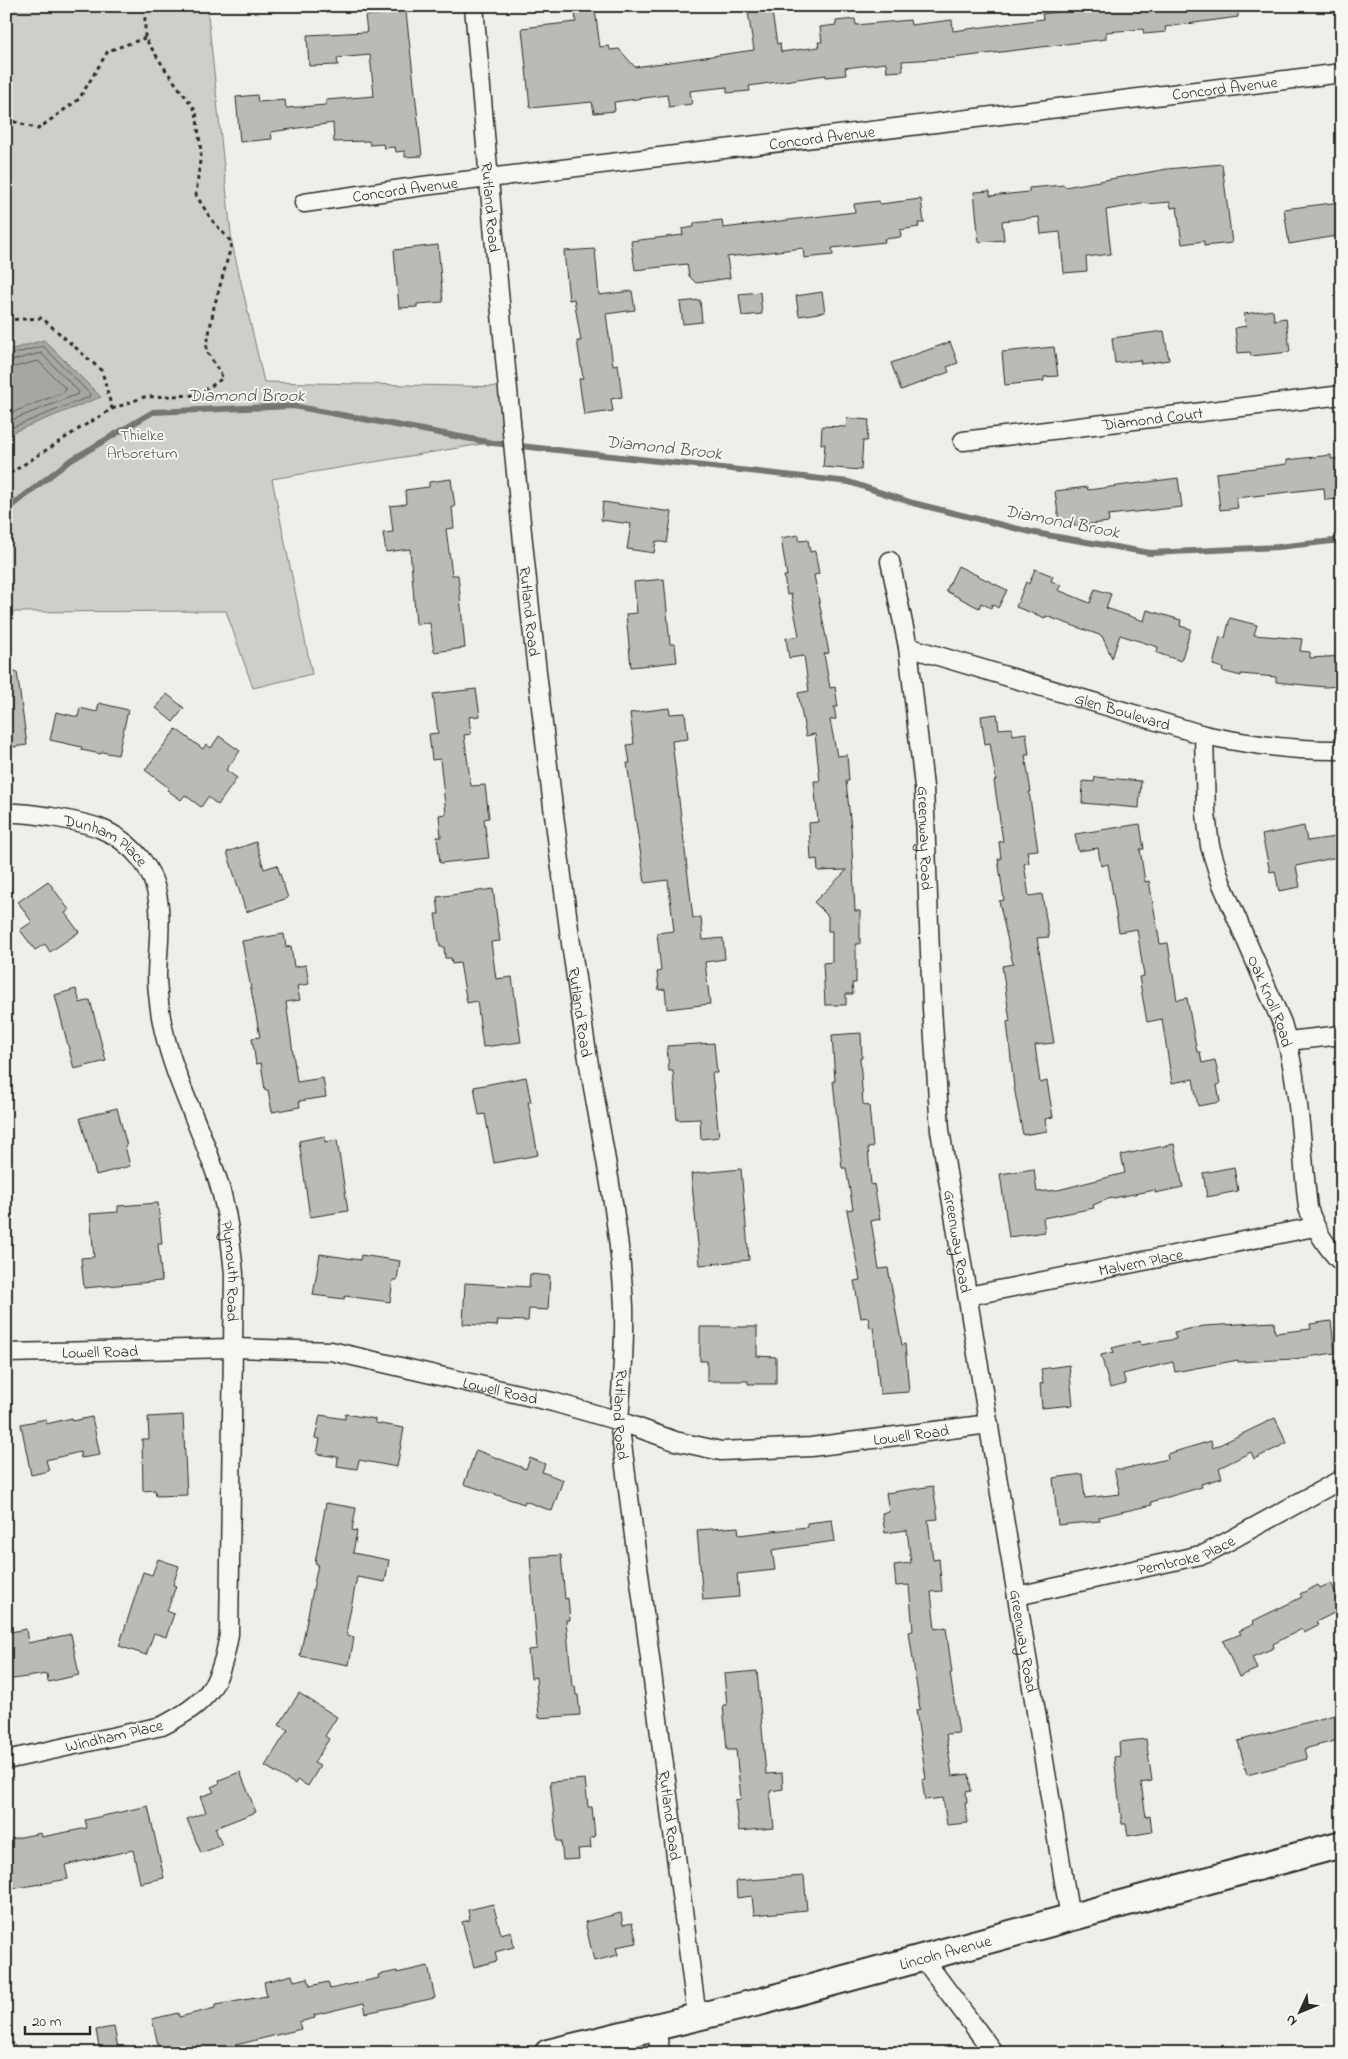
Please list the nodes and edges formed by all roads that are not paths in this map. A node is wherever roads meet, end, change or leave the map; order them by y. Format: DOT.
graph roads {
  1 [pos="474,6"];
  2 [pos="1342,73"];
  3 [pos="489,178"];
  4 [pos="304,203"];
  5 [pos="1342,395"];
  6 [pos="963,441"];
  7 [pos="890,561"];
  8 [pos="908,647"];
  9 [pos="1204,734"];
  10 [pos="1342,750"];
  11 [pos="6,813"];
  12 [pos="160,919"];
  13 [pos="1342,1035"];
  14 [pos="1288,1041"];
  15 [pos="1314,1227"];
  16 [pos="1342,1263"];
  17 [pos="968,1296"];
  18 [pos="234,1348"];
  19 [pos="6,1353"];
  20 [pos="619,1421"];
  21 [pos="989,1424"];
  22 [pos="1342,1479"];
  23 [pos="1017,1596"];
  24 [pos="229,1634"];
  25 [pos="6,1760"];
  26 [pos="1342,1844"];
  27 [pos="1070,1918"];
  28 [pos="923,1958"];
  29 [pos="697,2017"];
  30 [pos="655,2027"];
  31 [pos="548,2053"];
  32 [pos="661,2053"];
  33 [pos="994,2053"];
  1 -- 3 [label="street, Rutland Road"];
  2 -- 3 [label="street, Concord Avenue"];
  3 -- 4 [label="street, Concord Avenue"];
  3 -- 20 [label="street, Rutland Road"];
  5 -- 6 [label="street, Diamond Court"];
  7 -- 8 [label="street, Greenway Road"];
  8 -- 9 [label="street, Glen Boulevard"];
  8 -- 17 [label="street, Greenway Road"];
  9 -- 10 [label="street, Glen Boulevard"];
  9 -- 14 [label="street, Oak Knoll Road"];
  11 -- 12 [label="street, Dunham Place"];
  12 -- 18 [label="street, Plymouth Road"];
  13 -- 14 [label="street"];
  14 -- 15 [label="street, Oak Knoll Road"];
  15 -- 16 [label="street, Oak Knoll Road"];
  15 -- 17 [label="street, Malvern Place"];
  17 -- 21 [label="street, Greenway Road"];
  18 -- 19 [label="street, Lowell Road"];
  18 -- 20 [label="street, Lowell Road"];
  18 -- 24 [label="street, Plymouth Road"];
  20 -- 21 [label="street, Lowell Road"];
  20 -- 29 [label="street, Rutland Road"];
  21 -- 23 [label="street, Greenway Road"];
  22 -- 23 [label="street, Pembroke Place"];
  23 -- 27 [label="street, Greenway Road"];
  24 -- 25 [label="street, Windham Place"];
  26 -- 27 [label="main road, Lincoln Avenue"];
  27 -- 28 [label="main road, Lincoln Avenue"];
  28 -- 29 [label="main road, Lincoln Avenue"];
  28 -- 33 [label="street"];
  29 -- 30 [label="main road, Lincoln Avenue"];
  30 -- 31 [label="main road, Lincoln Avenue"];
  30 -- 32 [label="street"];
}
